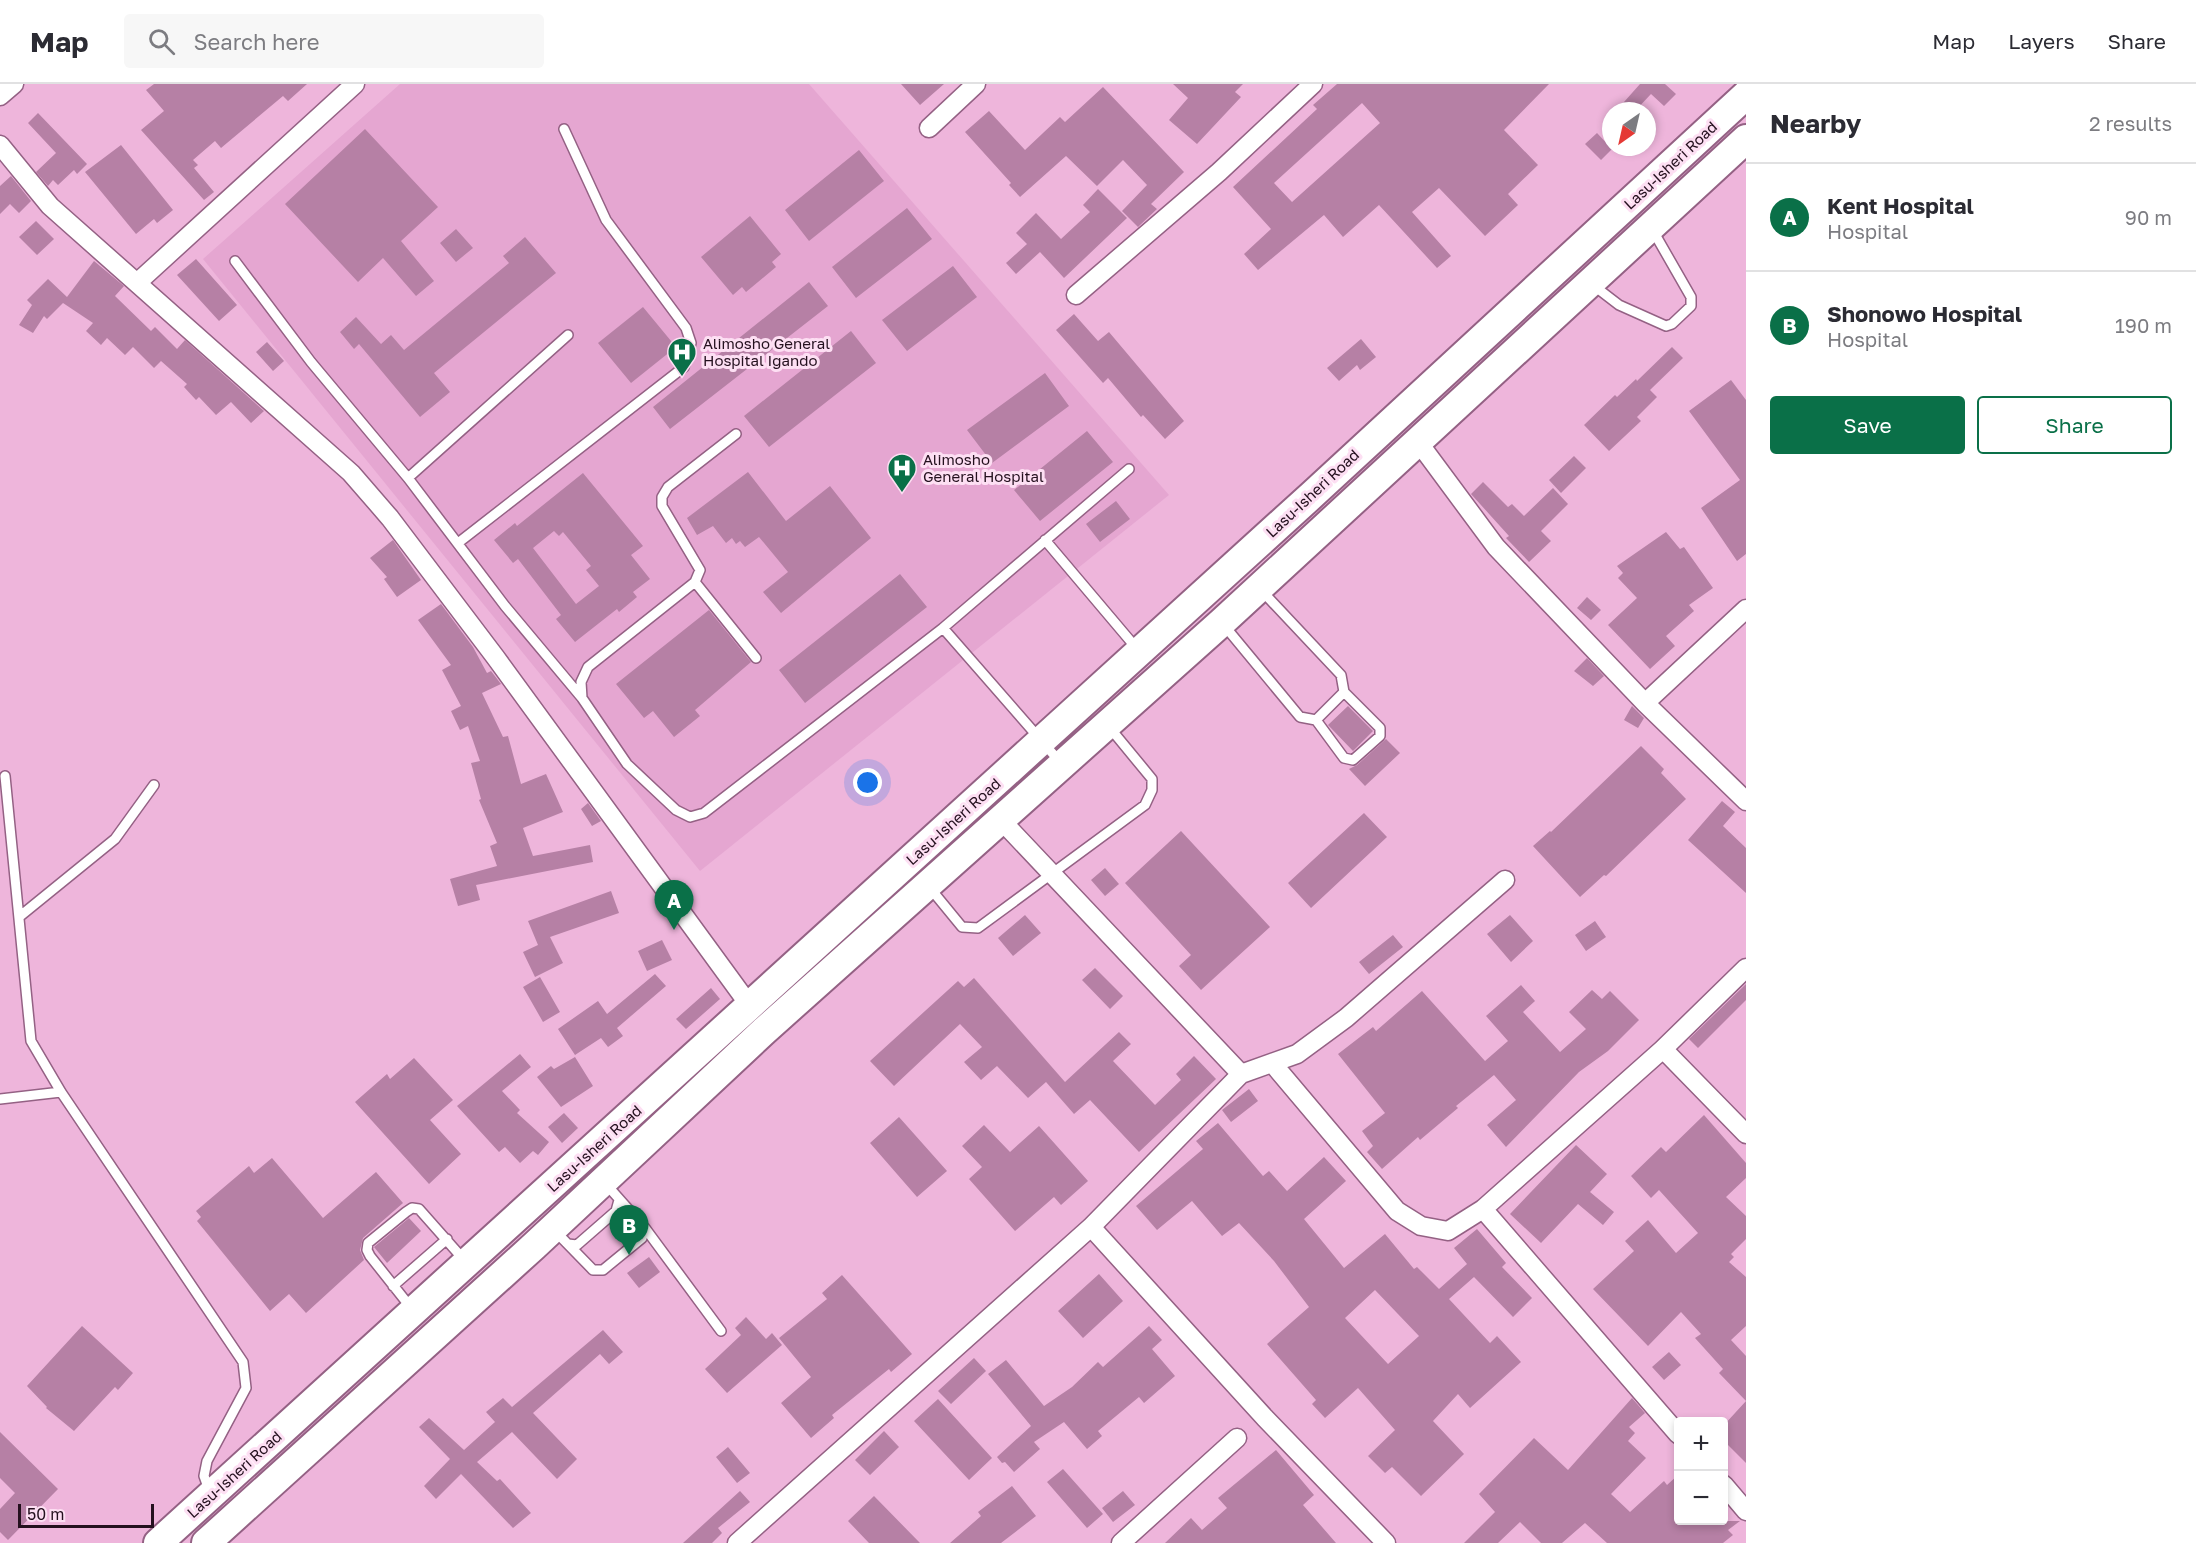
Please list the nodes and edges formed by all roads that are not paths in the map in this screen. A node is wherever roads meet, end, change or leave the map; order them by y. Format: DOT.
graph roads {
  1 [pos="14,84"];
  2 [pos="355,84"];
  3 [pos="976,84"];
  4 [pos="1313,84"];
  5 [pos="1746,95"];
  6 [pos="0,96"];
  7 [pos="929,128"];
  8 [pos="564,129"];
  9 [pos="1746,139"];
  10 [pos="0,145"];
  11 [pos="1650,226"];
  12 [pos="234,261"];
  13 [pos="1589,281"];
  14 [pos="138,282"];
  15 [pos="1076,294"];
  16 [pos="568,335"];
  17 [pos="736,434"];
  18 [pos="1419,442"];
  19 [pos="1129,469"];
  20 [pos="408,478"];
  21 [pos="1046,540"];
  22 [pos="458,543"];
  23 [pos="695,582"];
  24 [pos="1258,587"];
  25 [pos="1746,609"];
  26 [pos="1222,622"];
  27 [pos="943,628"];
  28 [pos="1140,652"];
  29 [pos="756,658"];
  30 [pos="1344,692"];
  31 [pos="582,698"];
  32 [pos="1645,703"];
  33 [pos="1316,720"];
  34 [pos="1106,724"];
  35 [pos="1041,741"];
  36 [pos="1062,764"];
  37 [pos="5,776"];
  38 [pos="154,785"];
  39 [pos="1746,801"];
  40 [pos="1000,819"];
  41 [pos="1051,874"];
  42 [pos="1505,880"];
  43 [pos="927,884"];
  44 [pos="19,917"];
  45 [pos="1746,968"];
  46 [pos="750,1006"];
  47 [pos="1663,1049"];
  48 [pos="1273,1064"];
  49 [pos="1241,1074"];
  50 [pos="61,1092"];
  51 [pos="0,1099"];
  52 [pos="1746,1134"];
  53 [pos="611,1191"];
  54 [pos="1483,1209"];
  55 [pos="1091,1227"];
  56 [pos="645,1228"];
  57 [pos="560,1236"];
  58 [pos="447,1239"];
  59 [pos="467,1263"];
  60 [pos="393,1286"];
  61 [pos="414,1311"];
  62 [pos="721,1331"];
  63 [pos="1674,1429"];
  64 [pos="1237,1437"];
  65 [pos="1728,1490"];
  66 [pos="211,1495"];
  67 [pos="1746,1511"];
  68 [pos="158,1543"];
  69 [pos="206,1543"];
  70 [pos="736,1543"];
  71 [pos="1121,1543"];
  72 [pos="1386,1543"];
  1 -- 6 [label="street"];
  2 -- 14 [label="street"];
  3 -- 7 [label="street"];
  4 -- 15 [label="street"];
  5 -- 28 [label="main road, Lasu-Isheri Road"];
  8 -- 22 [label="lane"];
  9 -- 11 [label="main road, Lasu-Isheri Road"];
  10 -- 14 [label="street"];
  11 -- 13 [label="main road, Lasu-Isheri Road"];
  11 -- 13 [label="lane"];
  12 -- 20 [label="lane"];
  13 -- 18 [label="main road, Lasu-Isheri Road"];
  14 -- 46 [label="street"];
  16 -- 20 [label="lane"];
  17 -- 23 [label="lane"];
  18 -- 24 [label="main road, Lasu-Isheri Road"];
  18 -- 32 [label="street"];
  19 -- 21 [label="lane"];
  20 -- 22 [label="lane"];
  21 -- 27 [label="lane"];
  21 -- 28 [label="lane"];
  22 -- 31 [label="lane"];
  23 -- 29 [label="lane"];
  23 -- 31 [label="lane"];
  24 -- 26 [label="main road, Lasu-Isheri Road"];
  24 -- 30 [label="lane"];
  25 -- 32 [label="street"];
  26 -- 33 [label="lane"];
  26 -- 34 [label="main road, Lasu-Isheri Road"];
  27 -- 31 [label="lane"];
  27 -- 35 [label="lane"];
  28 -- 35 [label="main road, Lasu-Isheri Road"];
  30 -- 33 [label="lane"];
  30 -- 33 [label="lane"];
  32 -- 39 [label="street"];
  34 -- 36 [label="main road, Lasu-Isheri Road"];
  34 -- 41 [label="lane"];
  35 -- 36 [label="lane"];
  35 -- 46 [label="main road, Lasu-Isheri Road"];
  36 -- 40 [label="main road, Lasu-Isheri Road"];
  37 -- 44 [label="lane"];
  38 -- 44 [label="lane"];
  40 -- 41 [label="street"];
  40 -- 43 [label="main road, Lasu-Isheri Road"];
  41 -- 43 [label="lane"];
  41 -- 49 [label="street"];
  42 -- 48 [label="street"];
  43 -- 53 [label="main road, Lasu-Isheri Road"];
  44 -- 50 [label="lane"];
  45 -- 47 [label="street"];
  46 -- 59 [label="main road, Lasu-Isheri Road"];
  47 -- 52 [label="street"];
  47 -- 54 [label="street"];
  48 -- 49 [label="street"];
  48 -- 54 [label="street"];
  49 -- 55 [label="street"];
  50 -- 51 [label="lane"];
  50 -- 66 [label="lane"];
  53 -- 56 [label="lane"];
  53 -- 57 [label="main road, Lasu-Isheri Road"];
  54 -- 63 [label="street"];
  55 -- 70 [label="street"];
  55 -- 72 [label="street"];
  56 -- 57 [label="lane"];
  56 -- 62 [label="lane"];
  57 -- 69 [label="main road, Lasu-Isheri Road"];
  58 -- 59 [label="lane"];
  58 -- 60 [label="lane"];
  58 -- 60 [label="lane"];
  59 -- 61 [label="main road, Lasu-Isheri Road"];
  60 -- 61 [label="lane"];
  61 -- 66 [label="main road, Lasu-Isheri Road"];
  64 -- 71 [label="street"];
  65 -- 67 [label="street"];
  66 -- 68 [label="main road, Lasu-Isheri Road"];
}
